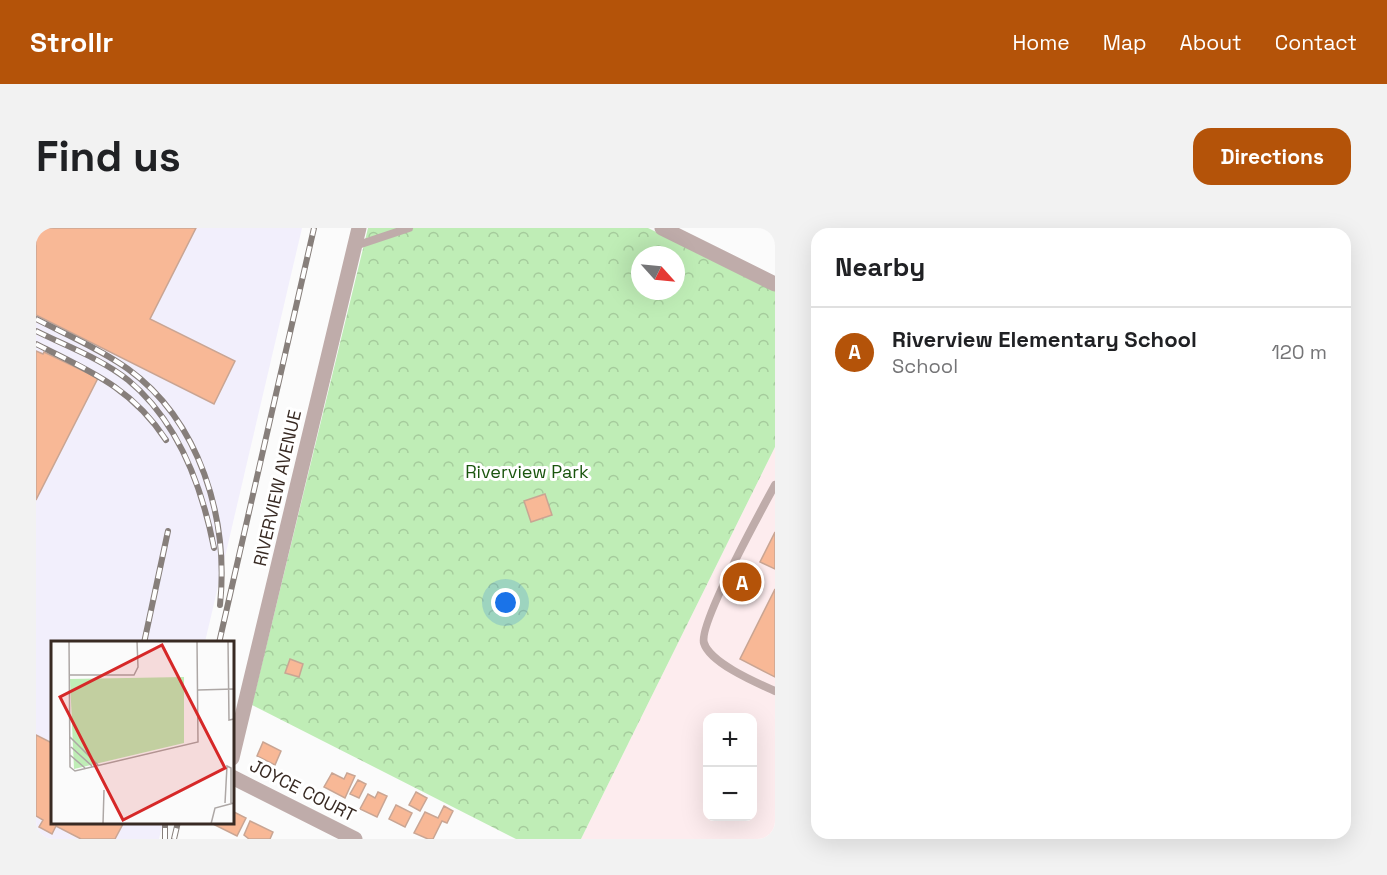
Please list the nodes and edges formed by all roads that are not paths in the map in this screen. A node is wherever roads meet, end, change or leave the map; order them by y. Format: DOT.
graph roads {
  1 [pos="359,228"];
  2 [pos="409,228"];
  3 [pos="662,228"];
  4 [pos="355,246"];
  5 [pos="775,284"];
  6 [pos="775,485"];
  7 [pos="775,692"];
  8 [pos="234,750"];
  9 [pos="234,778"];
  10 [pos="356,839"];
  1 -- 4 [label="street, RIVERVIEW AVENUE"];
  2 -- 4 [label="lane"];
  3 -- 5 [label="street"];
  4 -- 8 [label="street, RIVERVIEW AVENUE"];
  6 -- 7 [label="lane"];
  9 -- 10 [label="street, JOYCE COURT"];
}
